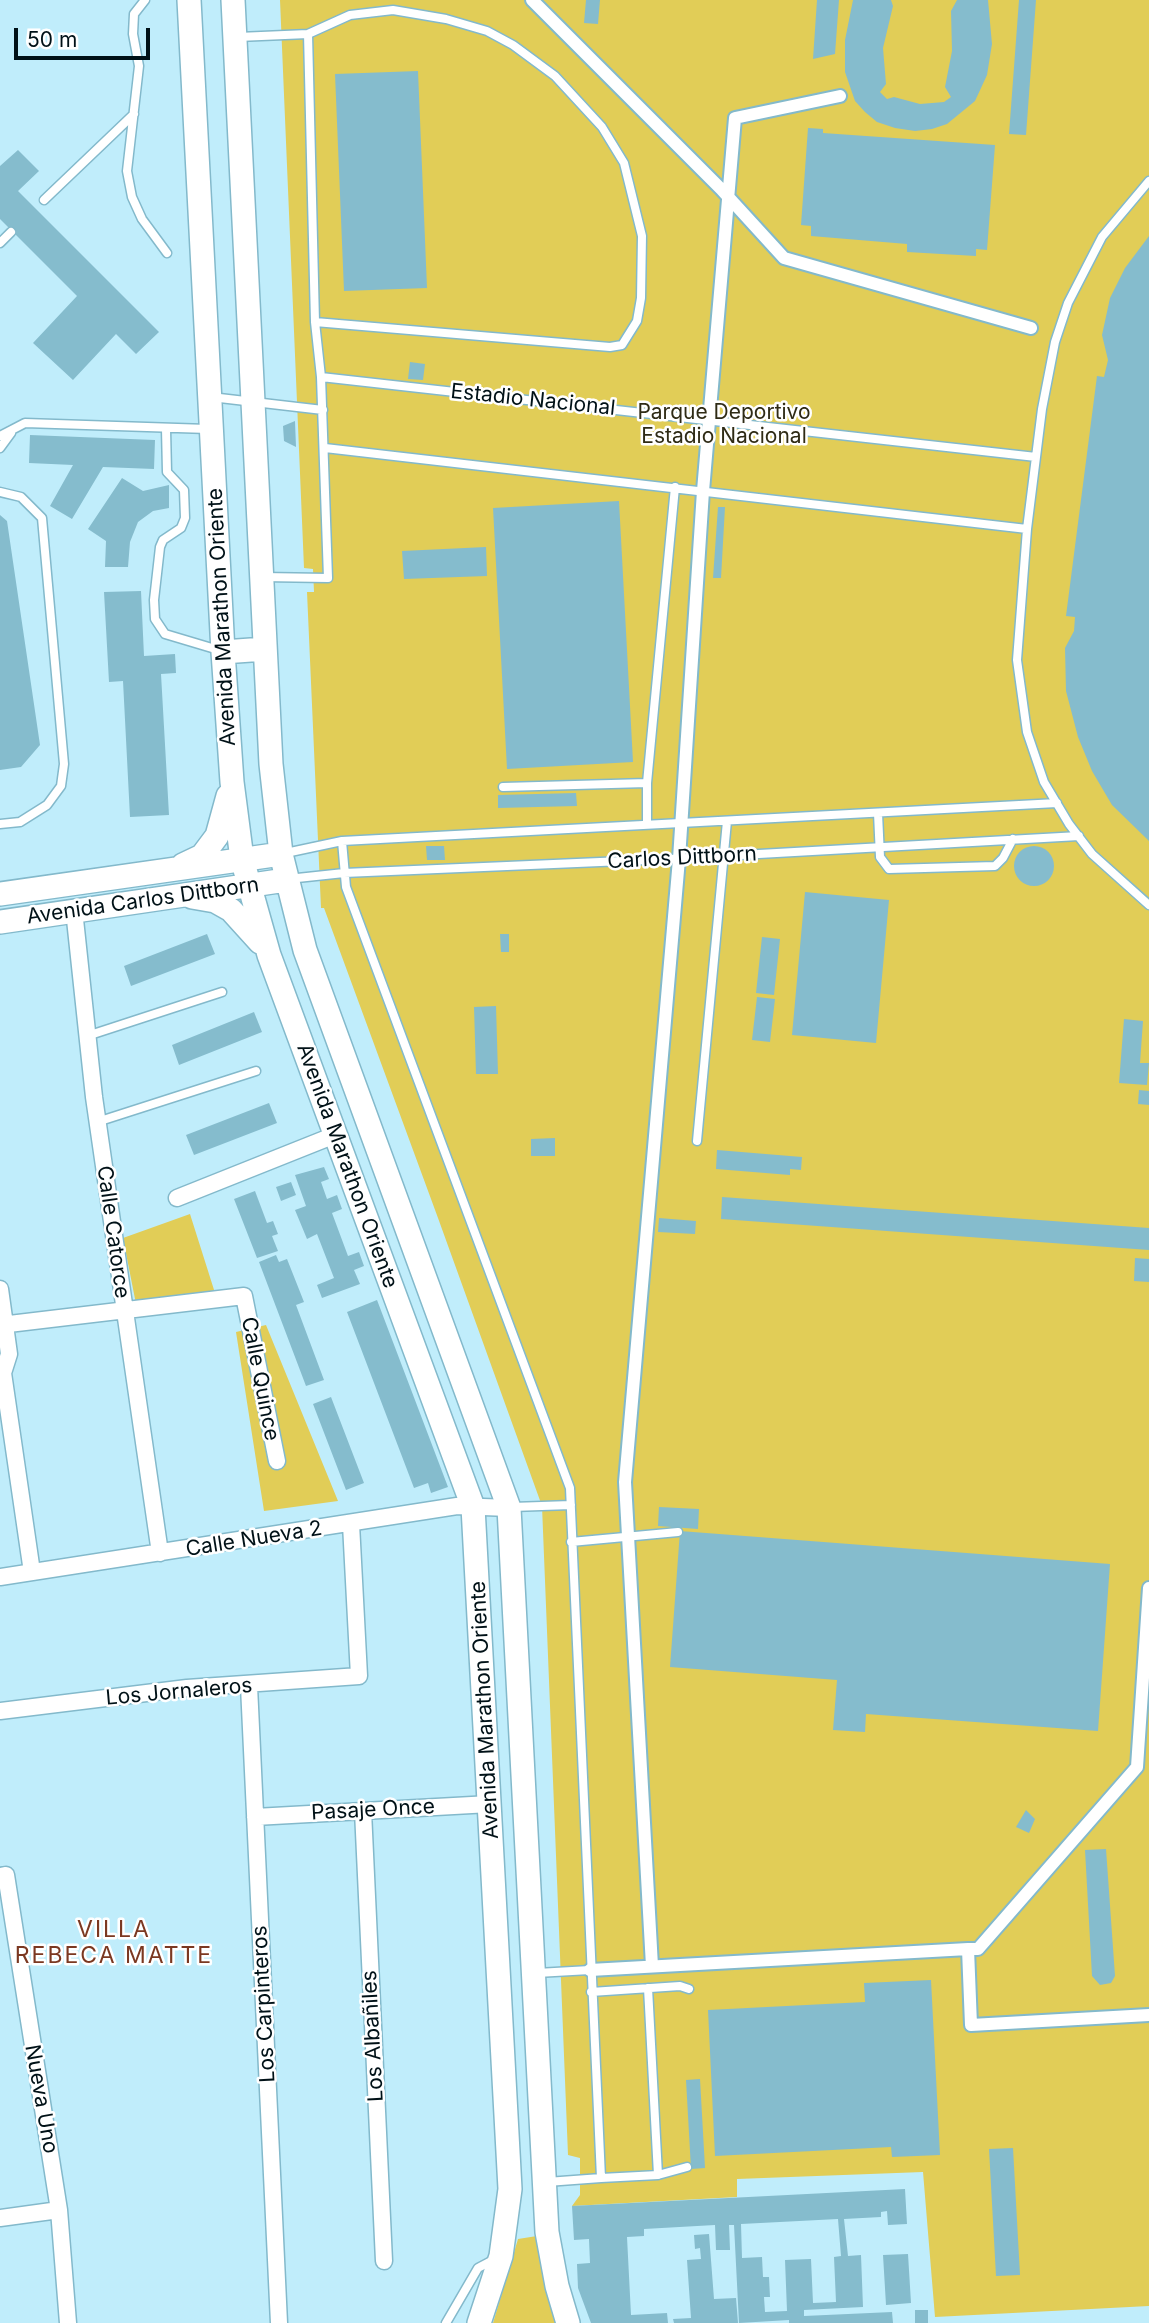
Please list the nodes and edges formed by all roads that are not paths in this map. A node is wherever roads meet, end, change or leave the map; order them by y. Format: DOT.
graph roads {
  1 [pos="145,0"];
  2 [pos="189,0"];
  3 [pos="233,0"];
  4 [pos="531,0"];
  5 [pos="308,34"];
  6 [pos="235,37"];
  7 [pos="840,96"];
  8 [pos="134,114"];
  9 [pos="1149,181"];
  10 [pos="730,198"];
  11 [pos="44,200"];
  12 [pos="11,232"];
  13 [pos="0,244"];
  14 [pos="167,253"];
  15 [pos="316,322"];
  16 [pos="1031,328"];
  17 [pos="321,377"];
  18 [pos="211,397"];
  19 [pos="252,403"];
  20 [pos="323,410"];
  21 [pos="710,419"];
  22 [pos="25,424"];
  23 [pos="166,429"];
  24 [pos="212,429"];
  25 [pos="0,436"];
  26 [pos="0,448"];
  27 [pos="325,448"];
  28 [pos="1036,457"];
  29 [pos="675,487"];
  30 [pos="703,491"];
  31 [pos="0,492"];
  32 [pos="1027,529"];
  33 [pos="261,577"];
  34 [pos="265,649"];
  35 [pos="223,652"];
  36 [pos="232,782"];
  37 [pos="647,783"];
  38 [pos="503,787"];
  39 [pos="1056,803"];
  40 [pos="878,813"];
  41 [pos="727,821"];
  42 [pos="681,823"];
  43 [pos="0,824"];
  44 [pos="647,824"];
  45 [pos="1079,836"];
  46 [pos="1013,839"];
  47 [pos="342,841"];
  48 [pos="880,846"];
  49 [pos="281,854"];
  50 [pos="723,856"];
  51 [pos="243,859"];
  52 [pos="679,859"];
  53 [pos="173,869"];
  54 [pos="344,873"];
  55 [pos="286,880"];
  56 [pos="248,884"];
  57 [pos="0,894"];
  58 [pos="175,895"];
  59 [pos="1149,905"];
  60 [pos="74,910"];
  61 [pos="0,922"];
  62 [pos="269,955"];
  63 [pos="222,992"];
  64 [pos="87,1036"];
  65 [pos="257,1071"];
  66 [pos="97,1122"];
  67 [pos="335,1135"];
  68 [pos="697,1141"];
  69 [pos="177,1198"];
  70 [pos="426,1279"];
  71 [pos="0,1289"];
  72 [pos="394,1292"];
  73 [pos="124,1312"];
  74 [pos="3,1325"];
  75 [pos="277,1461"];
  76 [pos="571,1505"];
  77 [pos="473,1507"];
  78 [pos="509,1508"];
  79 [pos="351,1524"];
  80 [pos="678,1532"];
  81 [pos="628,1536"];
  82 [pos="571,1542"];
  83 [pos="160,1553"];
  84 [pos="32,1573"];
  85 [pos="0,1577"];
  86 [pos="1149,1588"];
  87 [pos="249,1686"];
  88 [pos="0,1712"];
  89 [pos="490,1804"];
  90 [pos="363,1811"];
  91 [pos="255,1817"];
  92 [pos="3,1875"];
  93 [pos="968,1949"];
  94 [pos="652,1966"];
  95 [pos="590,1970"];
  96 [pos="534,1973"];
  97 [pos="648,1988"];
  98 [pos="689,1989"];
  99 [pos="591,1992"];
  100 [pos="1149,2015"];
  101 [pos="687,2167"];
  102 [pos="658,2175"];
  103 [pos="601,2178"];
  104 [pos="544,2182"];
  105 [pos="59,2210"];
  106 [pos="0,2218"];
  107 [pos="501,2256"];
  108 [pos="384,2261"];
  109 [pos="479,2322"];
  110 [pos="68,2323"];
  111 [pos="279,2323"];
  112 [pos="446,2323"];
  113 [pos="568,2323"];
  1 -- 8 [label="lane"];
  2 -- 18 [label="main road, Avenida Marathon Oriente"];
  3 -- 6 [label="main road, Avenida Marathon Oriente"];
  4 -- 10 [label="street"];
  5 -- 6 [label="lane"];
  5 -- 15 [label="lane"];
  5 -- 15 [label="lane"];
  6 -- 19 [label="main road, Avenida Marathon Oriente"];
  7 -- 10 [label="street"];
  8 -- 11 [label="lane"];
  8 -- 14 [label="lane"];
  9 -- 28 [label="lane"];
  10 -- 16 [label="street"];
  10 -- 21 [label="street"];
  12 -- 13 [label="lane"];
  15 -- 17 [label="lane"];
  17 -- 20 [label="lane"];
  17 -- 21 [label="lane, Estadio Nacional"];
  18 -- 19 [label="lane"];
  18 -- 24 [label="main road, Avenida Marathon Oriente"];
  19 -- 20 [label="lane"];
  19 -- 33 [label="main road, Avenida Marathon Oriente"];
  20 -- 27 [label="lane"];
  21 -- 28 [label="lane, Estadio Nacional"];
  21 -- 30 [label="street"];
  22 -- 23 [label="lane"];
  22 -- 25 [label="lane"];
  22 -- 26 [label="lane"];
  23 -- 24 [label="lane"];
  23 -- 35 [label="lane"];
  24 -- 35 [label="main road, Avenida Marathon Oriente"];
  27 -- 29 [label="lane"];
  27 -- 33 [label="lane"];
  28 -- 32 [label="lane"];
  29 -- 30 [label="lane"];
  29 -- 37 [label="lane"];
  30 -- 32 [label="lane"];
  30 -- 42 [label="street"];
  31 -- 43 [label="lane"];
  32 -- 39 [label="lane"];
  33 -- 34 [label="main road, Avenida Marathon Oriente"];
  34 -- 35 [label="main road"];
  34 -- 49 [label="main road, Avenida Marathon Oriente"];
  35 -- 36 [label="main road, Avenida Marathon Oriente"];
  36 -- 51 [label="main road, Avenida Marathon Oriente"];
  36 -- 53 [label="main road"];
  37 -- 38 [label="lane"];
  37 -- 44 [label="lane"];
  39 -- 40 [label="lane, Carlos Dittborn"];
  39 -- 45 [label="lane"];
  40 -- 41 [label="lane, Carlos Dittborn"];
  40 -- 48 [label="lane"];
  41 -- 42 [label="lane, Carlos Dittborn"];
  41 -- 50 [label="lane"];
  42 -- 44 [label="lane, Carlos Dittborn"];
  42 -- 52 [label="street"];
  44 -- 47 [label="lane, Carlos Dittborn"];
  45 -- 46 [label="lane, Carlos Dittborn"];
  45 -- 59 [label="lane"];
  46 -- 48 [label="lane, Carlos Dittborn"];
  46 -- 48 [label="lane"];
  47 -- 49 [label="lane, Carlos Dittborn"];
  47 -- 54 [label="lane"];
  48 -- 50 [label="lane, Carlos Dittborn"];
  49 -- 51 [label="main road, Avenida Carlos Dittborn"];
  49 -- 55 [label="main road, Avenida Marathon Oriente"];
  50 -- 52 [label="lane, Carlos Dittborn"];
  50 -- 68 [label="lane"];
  51 -- 53 [label="main road, Avenida Carlos Dittborn"];
  51 -- 56 [label="main road, Avenida Marathon Oriente"];
  52 -- 54 [label="lane, Carlos Dittborn"];
  52 -- 81 [label="street"];
  53 -- 57 [label="main road, Avenida Carlos Dittborn"];
  54 -- 55 [label="lane, Carlos Dittborn"];
  54 -- 76 [label="lane"];
  55 -- 56 [label="main road, Avenida Carlos Dittborn"];
  55 -- 70 [label="main road, Avenida Marathon Oriente"];
  56 -- 58 [label="main road, Avenida Carlos Dittborn"];
  56 -- 62 [label="main road, Avenida Marathon Oriente"];
  58 -- 60 [label="main road, Avenida Carlos Dittborn"];
  58 -- 62 [label="main road"];
  60 -- 61 [label="main road, Avenida Carlos Dittborn"];
  60 -- 64 [label="street, Calle Catorce"];
  62 -- 67 [label="main road, Avenida Marathon Oriente"];
  63 -- 64 [label="lane"];
  64 -- 66 [label="street, Calle Catorce"];
  65 -- 66 [label="lane"];
  66 -- 73 [label="street, Calle Catorce"];
  67 -- 69 [label="street"];
  67 -- 72 [label="main road, Avenida Marathon Oriente"];
  70 -- 72 [label="main road"];
  70 -- 78 [label="main road, Avenida Marathon Oriente"];
  71 -- 74 [label="street"];
  72 -- 77 [label="main road, Avenida Marathon Oriente"];
  73 -- 74 [label="street"];
  73 -- 75 [label="street, Calle Quince"];
  73 -- 83 [label="street, Calle Catorce"];
  74 -- 84 [label="street"];
  76 -- 78 [label="lane"];
  76 -- 82 [label="lane"];
  77 -- 78 [label="street, Calle Nueva 2"];
  77 -- 79 [label="street, Calle Nueva 2"];
  77 -- 89 [label="main road, Avenida Marathon Oriente"];
  78 -- 96 [label="main road, Avenida Marathon Oriente"];
  79 -- 83 [label="street, Calle Nueva 2"];
  79 -- 87 [label="street, Los Jornaleros"];
  80 -- 81 [label="lane"];
  81 -- 82 [label="lane"];
  81 -- 94 [label="street"];
  82 -- 95 [label="lane"];
  83 -- 84 [label="street, Calle Nueva 2"];
  84 -- 85 [label="street, Calle Nueva 2"];
  86 -- 93 [label="street"];
  87 -- 88 [label="street, Los Jornaleros"];
  87 -- 91 [label="street, Los Carpinteros"];
  89 -- 90 [label="street, Pasaje Once"];
  89 -- 107 [label="main road, Avenida Marathon Oriente"];
  90 -- 91 [label="street, Pasaje Once"];
  90 -- 108 [label="street, Los Albañiles"];
  91 -- 111 [label="street, Los Carpinteros"];
  92 -- 105 [label="street, Nueva Uno"];
  93 -- 94 [label="street"];
  93 -- 100 [label="street"];
  94 -- 95 [label="street"];
  95 -- 96 [label="lane"];
  95 -- 99 [label="lane"];
  96 -- 104 [label="main road, Avenida Marathon Oriente"];
  97 -- 98 [label="lane"];
  97 -- 99 [label="lane"];
  97 -- 102 [label="lane"];
  99 -- 103 [label="lane"];
  101 -- 102 [label="lane"];
  102 -- 103 [label="lane"];
  103 -- 104 [label="lane"];
  104 -- 113 [label="main road, Avenida Marathon Oriente"];
  105 -- 106 [label="street"];
  105 -- 110 [label="street, Nueva Uno"];
  107 -- 109 [label="main road, Avenida Marathon Oriente"];
  107 -- 112 [label="lane"];
}
